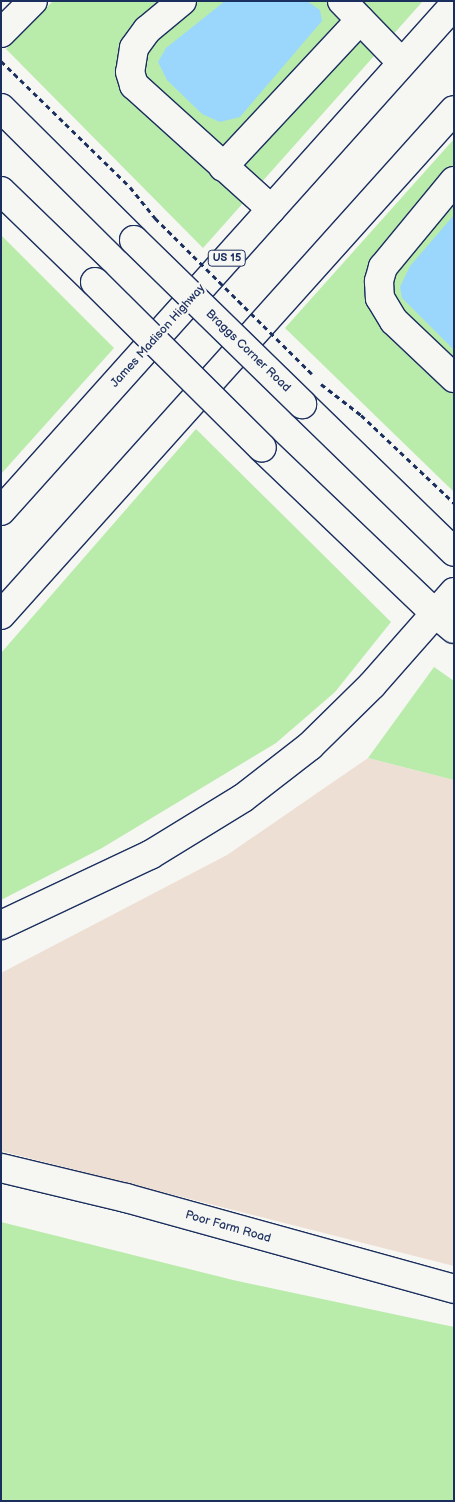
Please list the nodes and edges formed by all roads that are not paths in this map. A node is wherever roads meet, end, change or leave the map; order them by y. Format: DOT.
graph roads {
  1 [pos="33,1"];
  2 [pos="182,1"];
  3 [pos="454,4"];
  4 [pos="351,10"];
  5 [pos="1,33"];
  6 [pos="402,63"];
  7 [pos="1,108"];
  8 [pos="454,110"];
  9 [pos="223,167"];
  10 [pos="454,182"];
  11 [pos="1,191"];
  12 [pos="271,209"];
  13 [pos="454,378"];
  14 [pos="1,511"];
  15 [pos="454,552"];
  16 [pos="454,592"];
  17 [pos="1,615"];
  18 [pos="445,621"];
  19 [pos="1,925"];
  20 [pos="1,1168"];
  21 [pos="454,1289"];
  1 -- 5 [label="main road"];
  2 -- 9 [label="main road"];
  3 -- 6 [label="main road, James Madison Highway / US 15"];
  4 -- 6 [label="main road"];
  4 -- 9 [label="main road"];
  6 -- 12 [label="main road, James Madison Highway / US 15"];
  7 -- 15 [label="main road, Braggs Corner Road, bridge"];
  8 -- 17 [label="main road"];
  9 -- 12 [label="main road"];
  10 -- 13 [label="main road"];
  11 -- 18 [label="main road, bridge"];
  12 -- 14 [label="main road, James Madison Highway / US 15"];
  16 -- 18 [label="main road"];
  18 -- 19 [label="main road"];
  20 -- 21 [label="main road, Poor Farm Road"];
}
